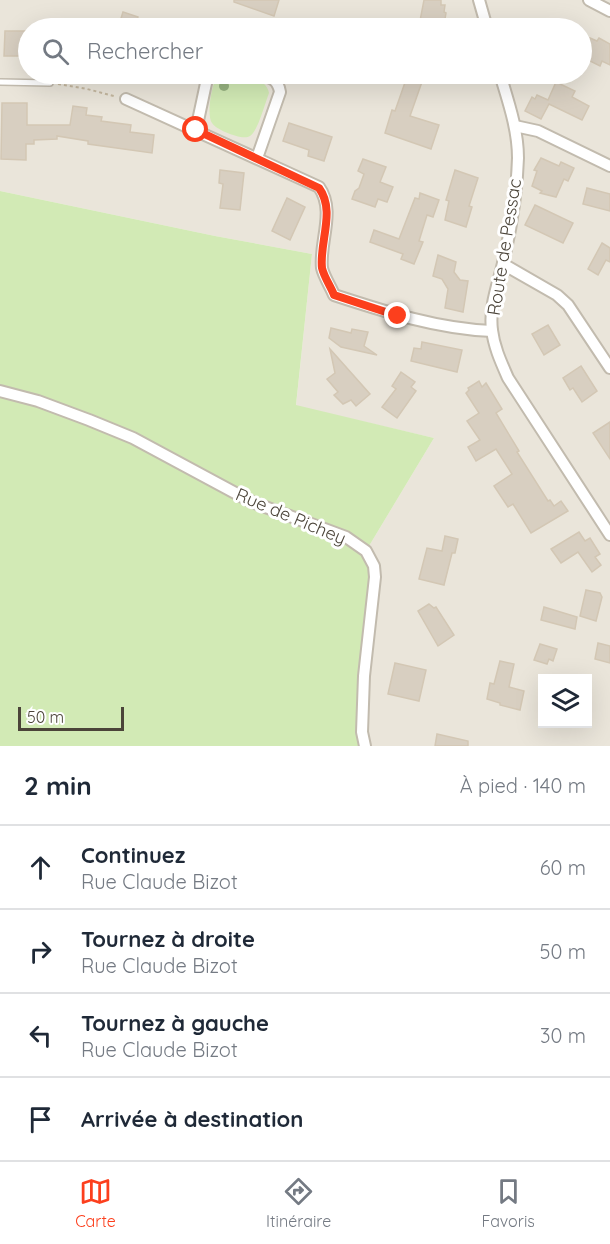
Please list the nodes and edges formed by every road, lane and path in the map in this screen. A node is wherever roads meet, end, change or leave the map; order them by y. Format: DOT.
graph roads {
  1 [pos="478,0"];
  2 [pos="589,0"];
  3 [pos="610,11"];
  4 [pos="484,18"];
  5 [pos="0,82"];
  6 [pos="18,82"];
  7 [pos="57,84"];
  8 [pos="206,84"];
  9 [pos="279,84"];
  10 [pos="503,84"];
  11 [pos="126,99"];
  12 [pos="515,126"];
  13 [pos="196,130"];
  14 [pos="257,158"];
  15 [pos="610,166"];
  16 [pos="503,264"];
  17 [pos="492,331"];
  18 [pos="610,368"];
  19 [pos="0,391"];
  20 [pos="610,535"];
  21 [pos="365,746"];
  1 -- 4 [label="street"];
  2 -- 3 [label="street"];
  5 -- 6 [label="lane"];
  7 -- 11 [label="path"];
  8 -- 13 [label="street"];
  9 -- 14 [label="street"];
  10 -- 12 [label="street, Route de Pessac"];
  11 -- 13 [label="street"];
  12 -- 15 [label="street"];
  12 -- 16 [label="street, Route de Pessac"];
  13 -- 14 [label="street"];
  14 -- 17 [label="street"];
  16 -- 17 [label="street, Route de Pessac"];
  16 -- 18 [label="street"];
  17 -- 20 [label="street, Route de Pessac"];
  19 -- 21 [label="street, Rue de Pichey"];
}
